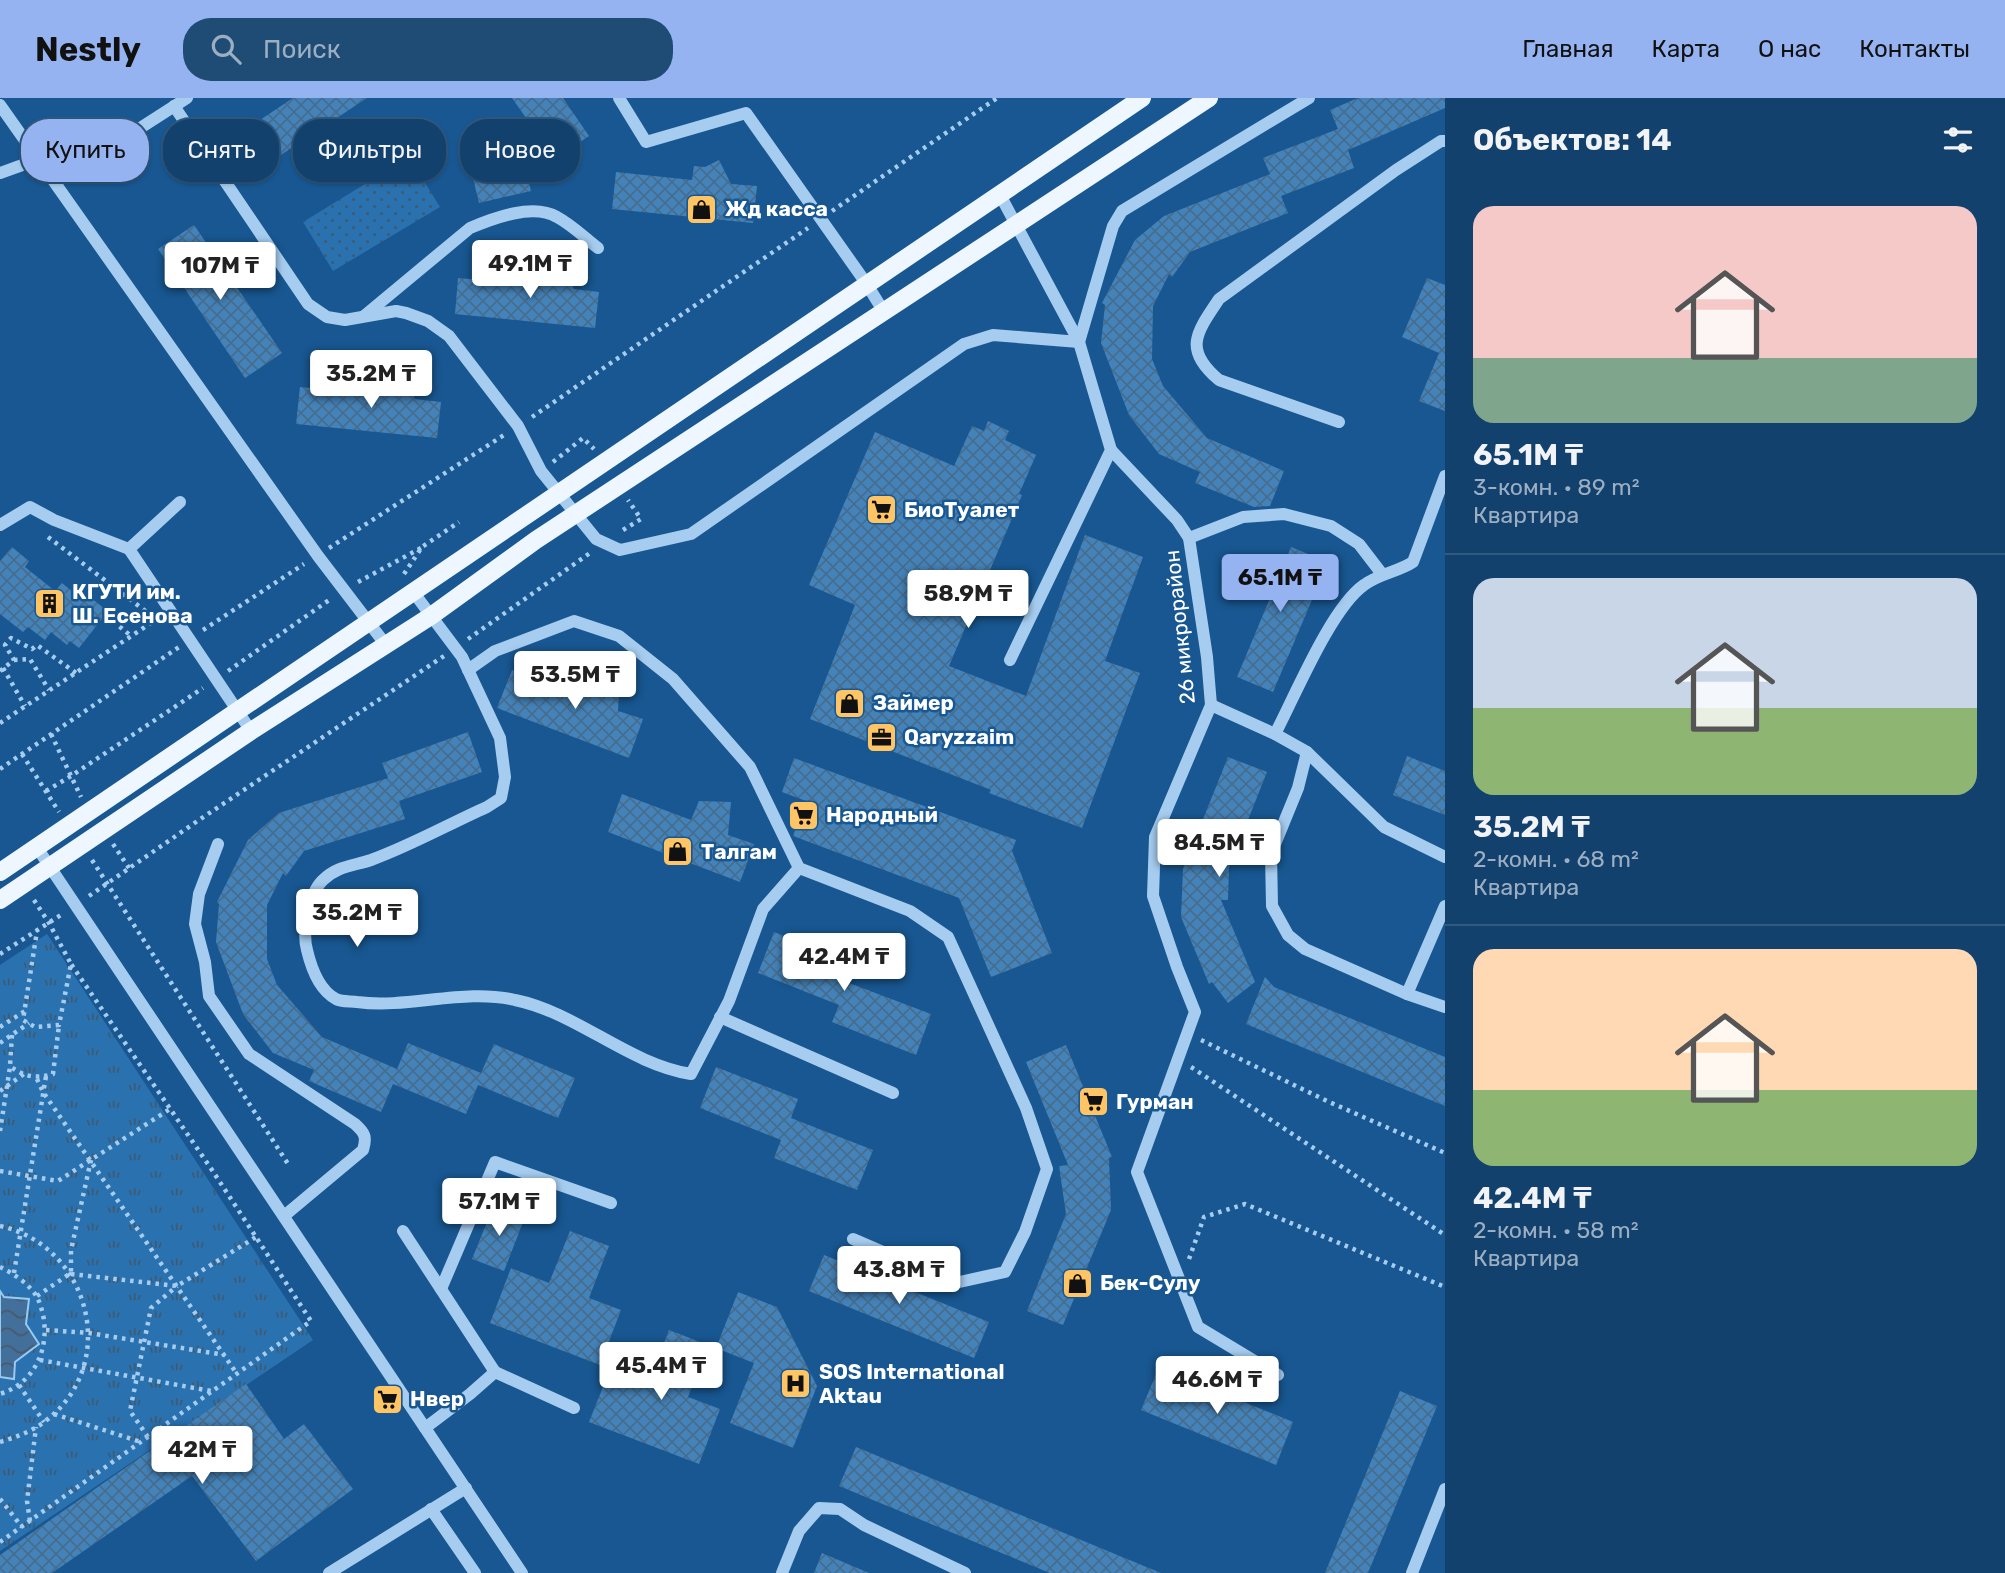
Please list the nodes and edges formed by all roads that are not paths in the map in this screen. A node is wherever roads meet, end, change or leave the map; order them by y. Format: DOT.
graph roads {
  1 [pos="187,98"];
  2 [pos="619,98"];
  3 [pos="1142,98"];
  4 [pos="1209,98"];
  5 [pos="1309,98"];
  6 [pos="0,105"];
  7 [pos="174,106"];
  8 [pos="149,122"];
  9 [pos="21,134"];
  10 [pos="1445,141"];
  11 [pos="21,165"];
  12 [pos="0,173"];
  13 [pos="56,182"];
  14 [pos="999,193"];
  15 [pos="1015,226"];
  16 [pos="598,248"];
  17 [pos="866,283"];
  18 [pos="884,312"];
  19 [pos="361,318"];
  20 [pos="1079,342"];
  21 [pos="1339,422"];
  22 [pos="1111,450"];
  23 [pos="1445,476"];
  24 [pos="559,493"];
  25 [pos="180,502"];
  26 [pos="577,515"];
  27 [pos="0,525"];
  28 [pos="1189,538"];
  29 [pos="129,549"];
  30 [pos="1382,574"];
  31 [pos="414,593"];
  32 [pos="430,616"];
  33 [pos="369,621"];
  34 [pos="386,645"];
  35 [pos="1010,660"];
  36 [pos="468,670"];
  37 [pos="1211,705"];
  38 [pos="237,710"];
  39 [pos="251,731"];
  40 [pos="1275,734"];
  41 [pos="1307,752"];
  42 [pos="218,844"];
  43 [pos="36,846"];
  44 [pos="1445,857"];
  45 [pos="50,867"];
  46 [pos="799,868"];
  47 [pos="0,872"];
  48 [pos="0,900"];
  49 [pos="1445,906"];
  50 [pos="1407,994"];
  51 [pos="1445,1007"];
  52 [pos="720,1017"];
  53 [pos="893,1093"];
  54 [pos="611,1202"];
  55 [pos="284,1216"];
  56 [pos="403,1231"];
  57 [pos="853,1239"];
  58 [pos="441,1289"];
  59 [pos="495,1372"];
  60 [pos="1278,1375"];
  61 [pos="574,1408"];
  62 [pos="425,1427"];
  63 [pos="466,1488"];
  64 [pos="1445,1489"];
  65 [pos="431,1509"];
  66 [pos="329,1573"];
  67 [pos="475,1573"];
  68 [pos="522,1573"];
  69 [pos="782,1573"];
  70 [pos="965,1573"];
  71 [pos="1412,1573"];
  1 -- 7 [label="street"];
  2 -- 17 [label="street"];
  3 -- 14 [label="main road"];
  4 -- 15 [label="main road"];
  5 -- 20 [label="street"];
  6 -- 9 [label="street"];
  7 -- 8 [label="street"];
  7 -- 19 [label="street"];
  10 -- 21 [label="street"];
  11 -- 12 [label="street"];
  13 -- 33 [label="street"];
  14 -- 15 [label="street"];
  14 -- 17 [label="main road"];
  15 -- 18 [label="main road"];
  15 -- 20 [label="street"];
  16 -- 19 [label="street"];
  17 -- 18 [label="street"];
  17 -- 24 [label="main road"];
  18 -- 26 [label="main road"];
  19 -- 24 [label="street"];
  20 -- 22 [label="street"];
  20 -- 26 [label="street"];
  22 -- 28 [label="street, 26 микрорайон"];
  22 -- 35 [label="street"];
  23 -- 30 [label="street"];
  24 -- 26 [label="street"];
  24 -- 31 [label="main road"];
  25 -- 29 [label="street"];
  26 -- 32 [label="main road"];
  27 -- 29 [label="street"];
  28 -- 30 [label="street"];
  28 -- 37 [label="street, 26 микрорайон"];
  29 -- 38 [label="street"];
  30 -- 40 [label="street"];
  31 -- 32 [label="street"];
  31 -- 33 [label="main road"];
  32 -- 34 [label="main road"];
  32 -- 36 [label="street"];
  33 -- 34 [label="street"];
  33 -- 38 [label="main road"];
  34 -- 39 [label="main road"];
  36 -- 46 [label="street"];
  36 -- 52 [label="street"];
  37 -- 40 [label="street"];
  37 -- 60 [label="street, 26 микрорайон"];
  38 -- 39 [label="street"];
  38 -- 43 [label="main road"];
  39 -- 45 [label="main road"];
  40 -- 41 [label="street"];
  41 -- 44 [label="street"];
  41 -- 50 [label="street"];
  42 -- 55 [label="street"];
  43 -- 45 [label="street"];
  43 -- 47 [label="main road"];
  45 -- 48 [label="main road"];
  45 -- 55 [label="street"];
  46 -- 52 [label="street"];
  46 -- 57 [label="street"];
  49 -- 50 [label="street"];
  50 -- 51 [label="street"];
  52 -- 53 [label="street"];
  54 -- 58 [label="street"];
  55 -- 62 [label="street"];
  56 -- 58 [label="street"];
  58 -- 59 [label="street"];
  59 -- 61 [label="street"];
  59 -- 62 [label="street"];
  62 -- 63 [label="street"];
  63 -- 65 [label="street"];
  63 -- 68 [label="street"];
  64 -- 71 [label="street"];
  65 -- 66 [label="street"];
  65 -- 67 [label="street"];
  69 -- 70 [label="street"];
}
